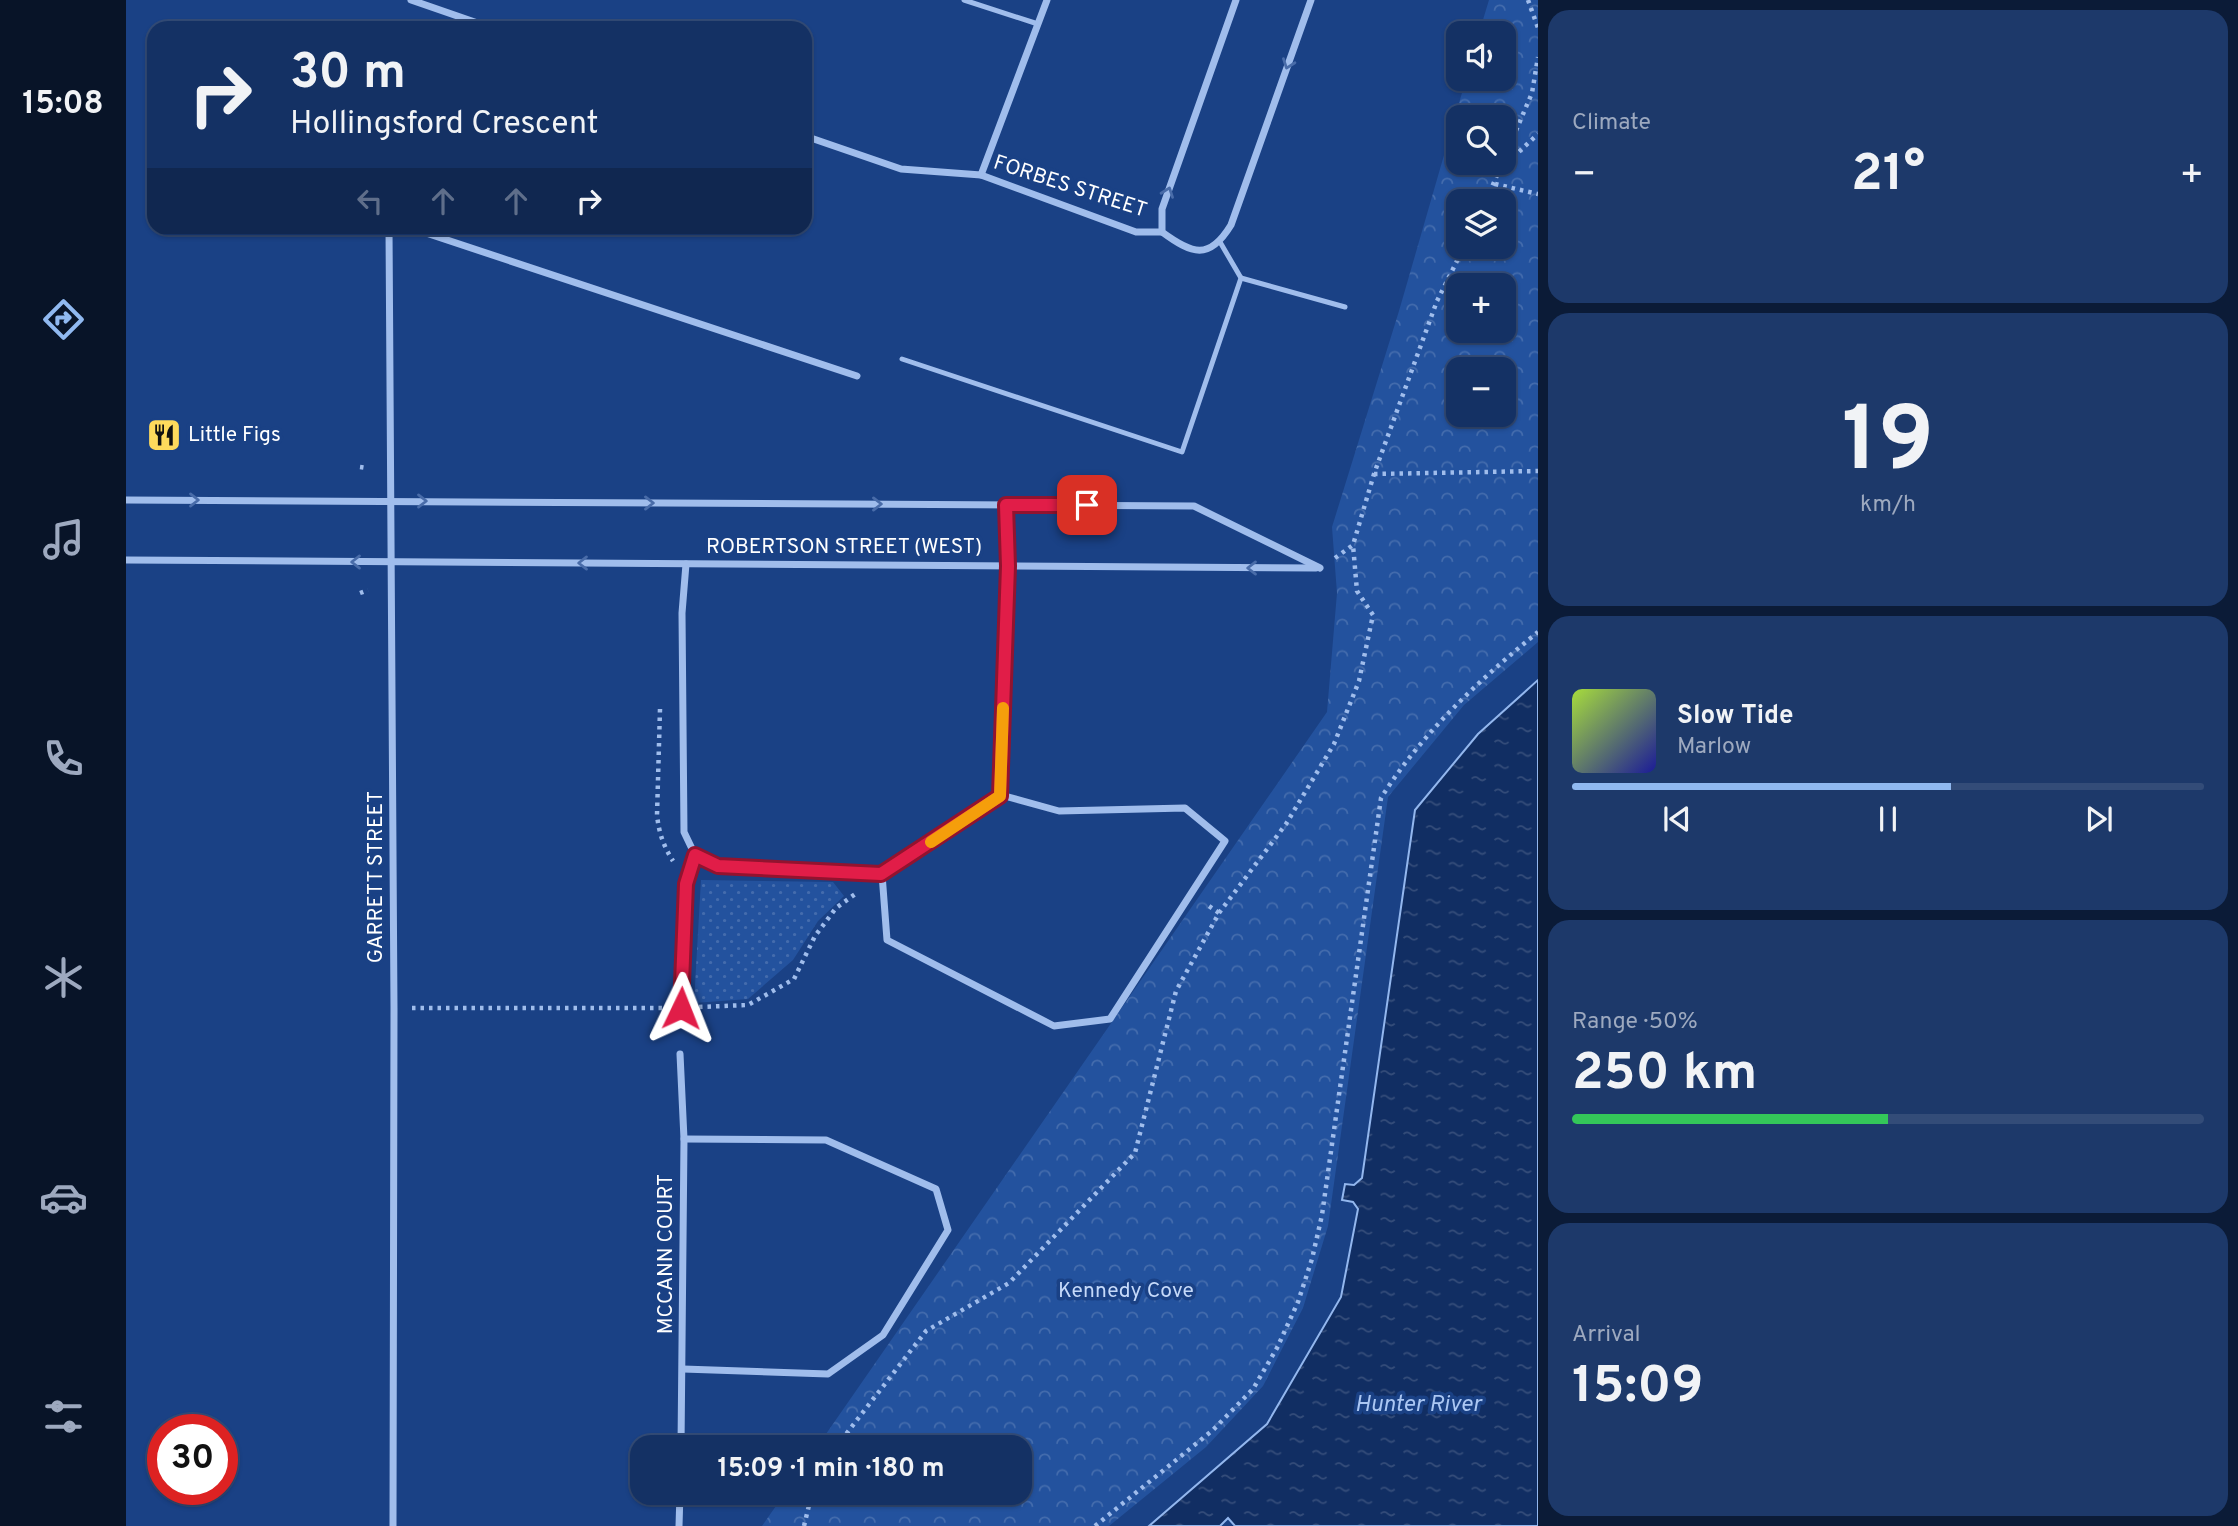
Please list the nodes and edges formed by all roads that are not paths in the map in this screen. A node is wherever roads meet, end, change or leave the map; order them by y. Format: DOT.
graph roads {
  1 [pos="411,0"];
  2 [pos="964,0"];
  3 [pos="1047,0"];
  4 [pos="1236,0"];
  5 [pos="1311,0"];
  6 [pos="472,21"];
  7 [pos="1038,24"];
  8 [pos="812,138"];
  9 [pos="981,175"];
  10 [pos="1163,232"];
  11 [pos="389,235"];
  12 [pos="432,235"];
  13 [pos="1220,242"];
  14 [pos="1241,278"];
  15 [pos="1345,307"];
  16 [pos="902,359"];
  17 [pos="857,376"];
  18 [pos="126,500"];
  19 [pos="392,501"];
  20 [pos="1006,505"];
  21 [pos="126,560"];
  22 [pos="392,562"];
  23 [pos="686,564"];
  24 [pos="1008,566"];
  25 [pos="1000,796"];
  26 [pos="695,855"];
  27 [pos="881,874"];
  28 [pos="681,1008"];
  29 [pos="680,1054"];
  30 [pos="684,1139"];
  31 [pos="683,1368"];
  32 [pos="681,1435"];
  33 [pos="680,1505"];
  34 [pos="393,1526"];
  35 [pos="679,1526"];
  1 -- 6 [label="street"];
  2 -- 7 [label="lane"];
  3 -- 7 [label="street"];
  10 -- 4 [label="street, one-way"];
  5 -- 13 [label="street, one-way"];
  7 -- 9 [label="street"];
  8 -- 9 [label="street, FORBES STREET"];
  9 -- 10 [label="street, FORBES STREET"];
  10 -- 13 [label="street"];
  11 -- 19 [label="street, GARRETT STREET"];
  12 -- 17 [label="street"];
  13 -- 14 [label="lane"];
  14 -- 15 [label="lane"];
  14 -- 16 [label="lane"];
  18 -- 19 [label="street, ROBERTSON STREET (WEST), one-way"];
  19 -- 20 [label="street, ROBERTSON STREET (WEST), one-way"];
  19 -- 22 [label="street, GARRETT STREET"];
  20 -- 24 [label="street"];
  20 -- 24 [label="street, ROBERTSON STREET (WEST), one-way"];
  22 -- 21 [label="street, ROBERTSON STREET (WEST), one-way"];
  23 -- 22 [label="street, ROBERTSON STREET (WEST), one-way"];
  22 -- 34 [label="street, GARRETT STREET"];
  23 -- 24 [label="street, ROBERTSON STREET (WEST)"];
  23 -- 26 [label="street"];
  24 -- 25 [label="street"];
  25 -- 27 [label="street"];
  25 -- 27 [label="street"];
  26 -- 27 [label="street"];
  26 -- 28 [label="street"];
  29 -- 30 [label="street, MCCANN COURT"];
  30 -- 31 [label="street, MCCANN COURT"];
  30 -- 31 [label="street"];
  31 -- 32 [label="street, MCCANN COURT"];
  33 -- 35 [label="street"];
}
